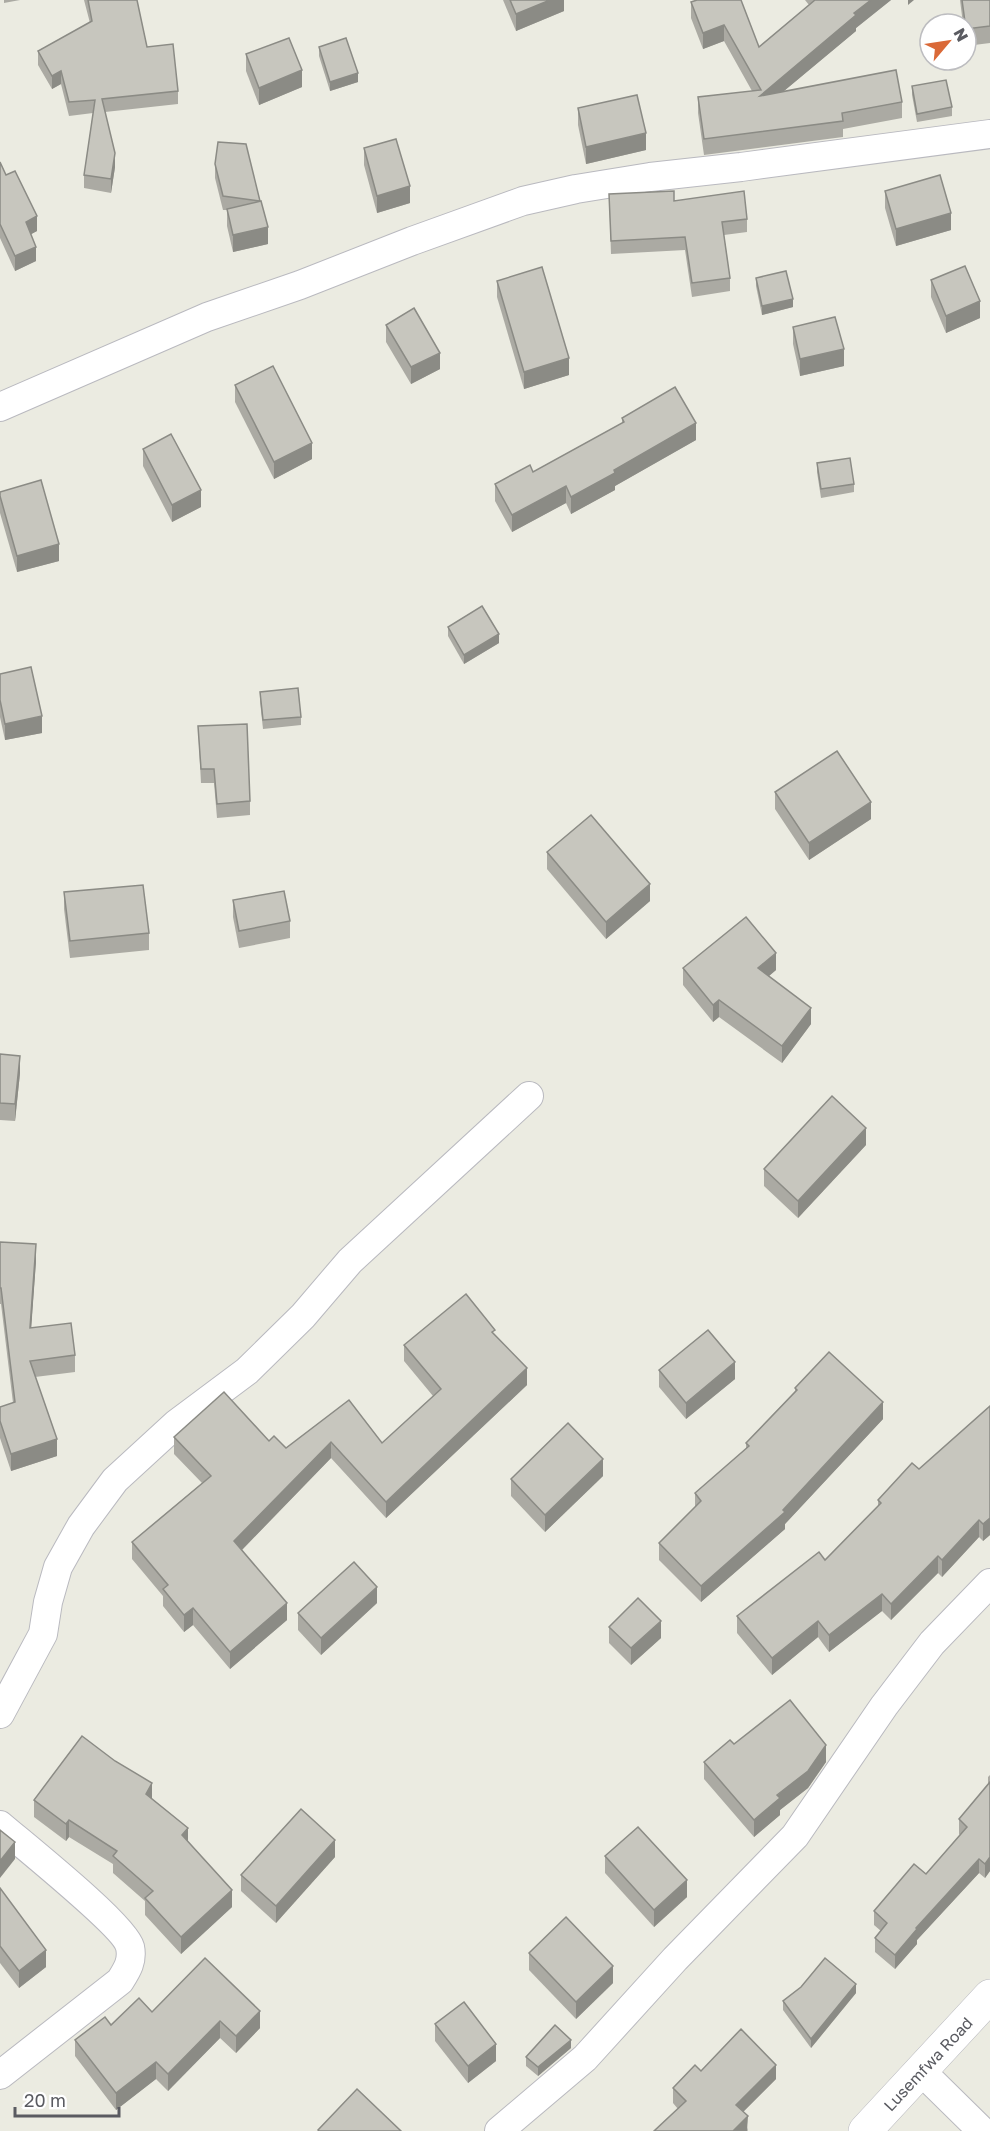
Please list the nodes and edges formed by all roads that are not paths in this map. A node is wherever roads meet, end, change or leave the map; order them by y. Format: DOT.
graph roads {
  1 [pos="990,134"];
  2 [pos="0,407"];
  3 [pos="530,1096"];
  4 [pos="990,1583"];
  5 [pos="0,1714"];
  6 [pos="0,1825"];
  7 [pos="990,1996"];
  8 [pos="921,2071"];
  9 [pos="0,2075"];
  10 [pos="499,2131"];
  11 [pos="865,2131"];
  12 [pos="982,2131"];
  1 -- 2 [label="street"];
  3 -- 5 [label="street"];
  4 -- 10 [label="street"];
  6 -- 9 [label="street"];
  7 -- 8 [label="street, Lusemfwa Road"];
  8 -- 11 [label="street, Lusemfwa Road"];
  8 -- 12 [label="street"];
}
